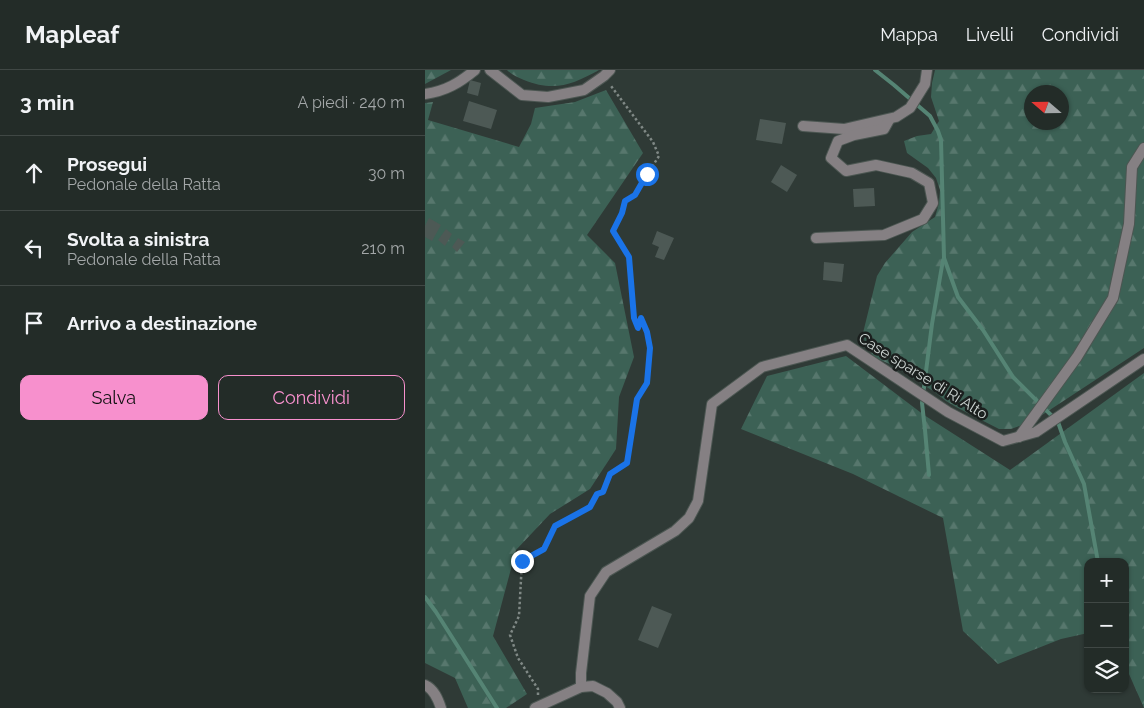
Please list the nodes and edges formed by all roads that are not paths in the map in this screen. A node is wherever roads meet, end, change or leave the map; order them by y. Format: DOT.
graph roads {
  1 [pos="475,70"];
  2 [pos="490,70"];
  3 [pos="927,70"];
  4 [pos="607,73"];
  5 [pos="425,94"];
  6 [pos="889,120"];
  7 [pos="803,126"];
  8 [pos="1144,148"];
  9 [pos="816,238"];
  10 [pos="1144,359"];
  11 [pos="1019,437"];
  12 [pos="425,685"];
  13 [pos="581,687"];
  14 [pos="536,707"];
  15 [pos="441,708"];
  16 [pos="620,708"];
  1 -- 5 [label="street"];
  2 -- 4 [label="street"];
  3 -- 6 [label="street"];
  6 -- 7 [label="street"];
  6 -- 9 [label="street"];
  8 -- 11 [label="street"];
  10 -- 11 [label="street, Case sparse di Ri Alto"];
  11 -- 13 [label="street, Case sparse di Ri Alto"];
  12 -- 15 [label="street"];
  13 -- 14 [label="street"];
  13 -- 16 [label="street"];
}
